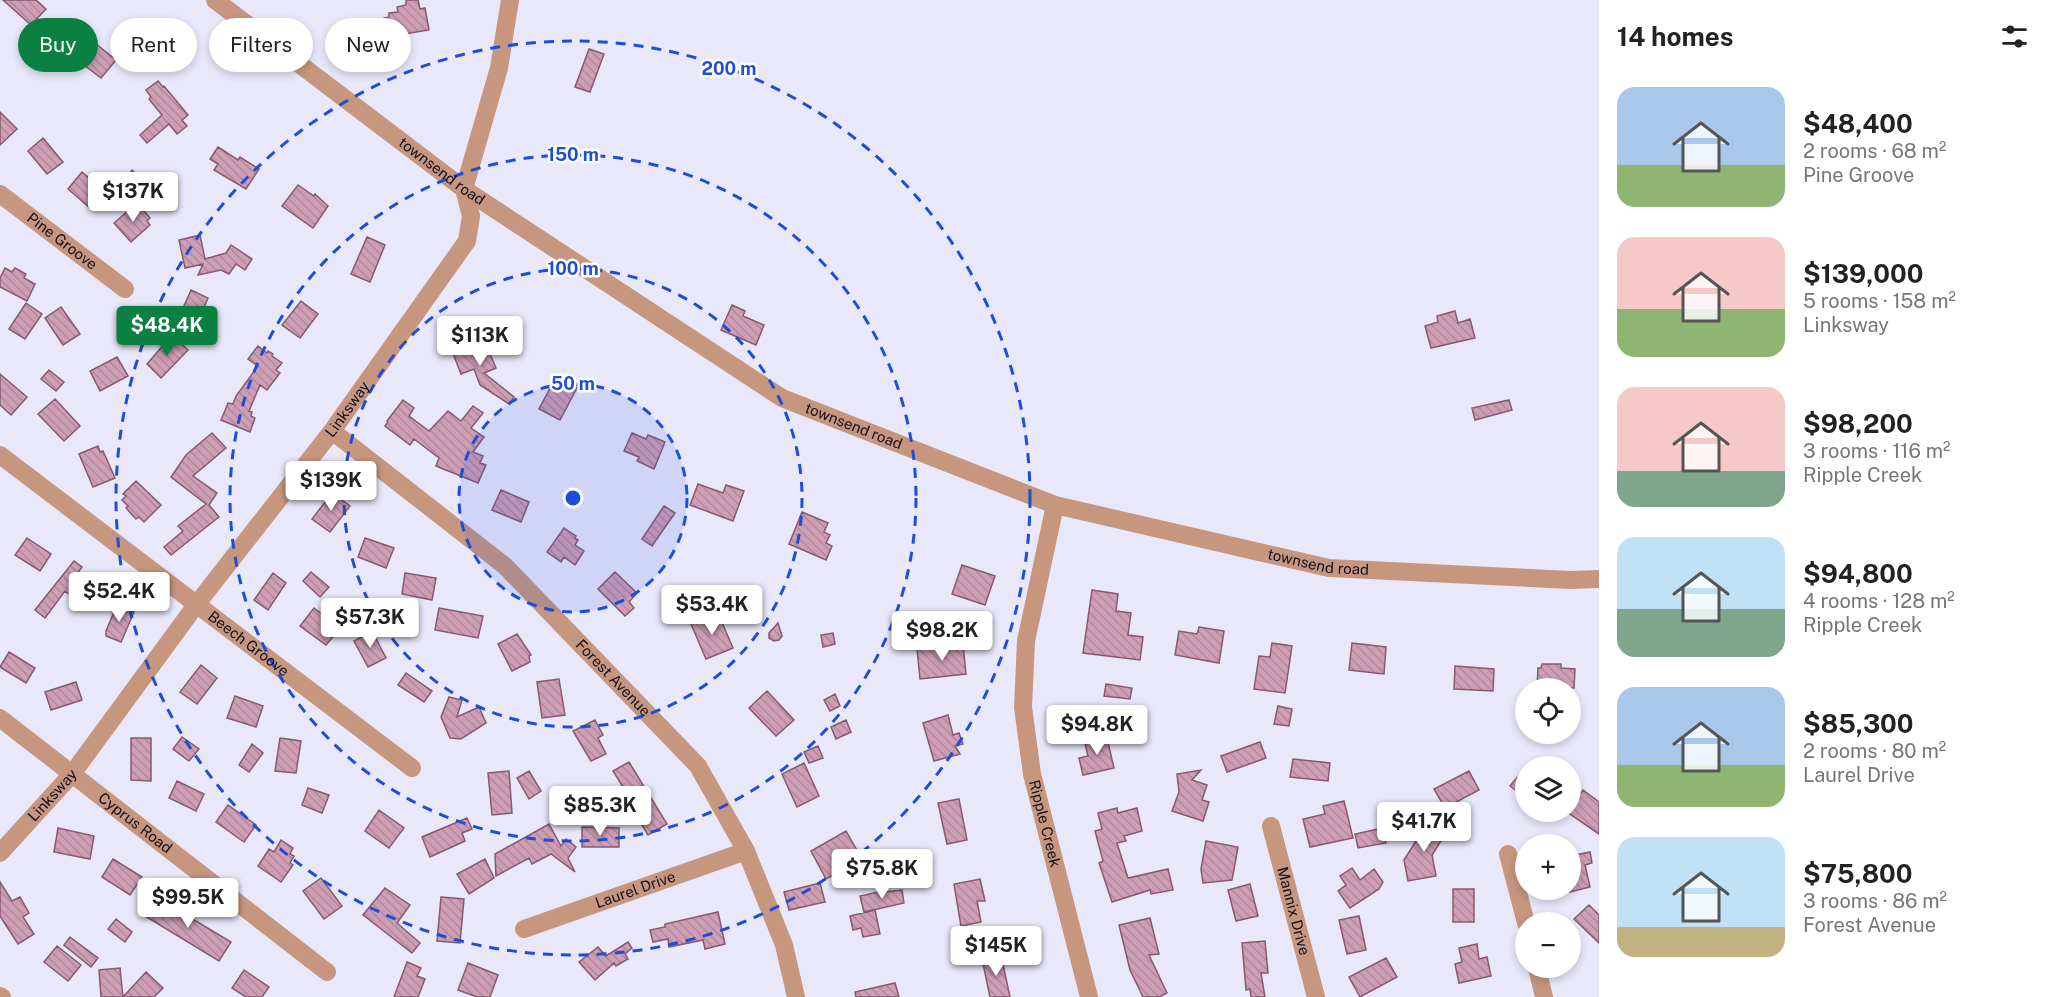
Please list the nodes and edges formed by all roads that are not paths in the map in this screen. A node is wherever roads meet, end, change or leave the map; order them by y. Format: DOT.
graph roads {
  1 [pos="215,0"];
  2 [pos="510,0"];
  3 [pos="464,189"];
  4 [pos="0,194"];
  5 [pos="125,289"];
  6 [pos="332,431"];
  7 [pos="0,455"];
  8 [pos="1055,505"];
  9 [pos="1599,579"];
  10 [pos="196,605"];
  11 [pos="0,718"];
  12 [pos="412,768"];
  13 [pos="72,774"];
  14 [pos="1272,826"];
  15 [pos="746,850"];
  16 [pos="0,853"];
  17 [pos="1508,854"];
  18 [pos="1523,912"];
  19 [pos="524,929"];
  20 [pos="327,972"];
  21 [pos="1539,978"];
  22 [pos="796,997"];
  23 [pos="1089,997"];
  24 [pos="1316,997"];
  25 [pos="1544,997"];
  1 -- 3 [label="street, townsend road"];
  2 -- 3 [label="street, Linksway"];
  3 -- 6 [label="street, Linksway"];
  3 -- 8 [label="street, townsend road"];
  4 -- 5 [label="street, Pine Groove"];
  6 -- 10 [label="street, Linksway"];
  6 -- 15 [label="street, Forest Avenue"];
  7 -- 10 [label="street, Beech Groove"];
  8 -- 9 [label="street, townsend road"];
  8 -- 23 [label="street, Ripple Creek"];
  10 -- 12 [label="street, Beech Groove"];
  10 -- 13 [label="street, Linksway"];
  11 -- 13 [label="street, Cyprus Road"];
  13 -- 16 [label="street, Linksway"];
  13 -- 20 [label="street, Cyprus Road"];
  14 -- 24 [label="street, Mannix Drive"];
  15 -- 19 [label="street, Laurel Drive"];
  15 -- 22 [label="street, Forest Avenue"];
  17 -- 18 [label="street"];
  21 -- 25 [label="street"];
}
